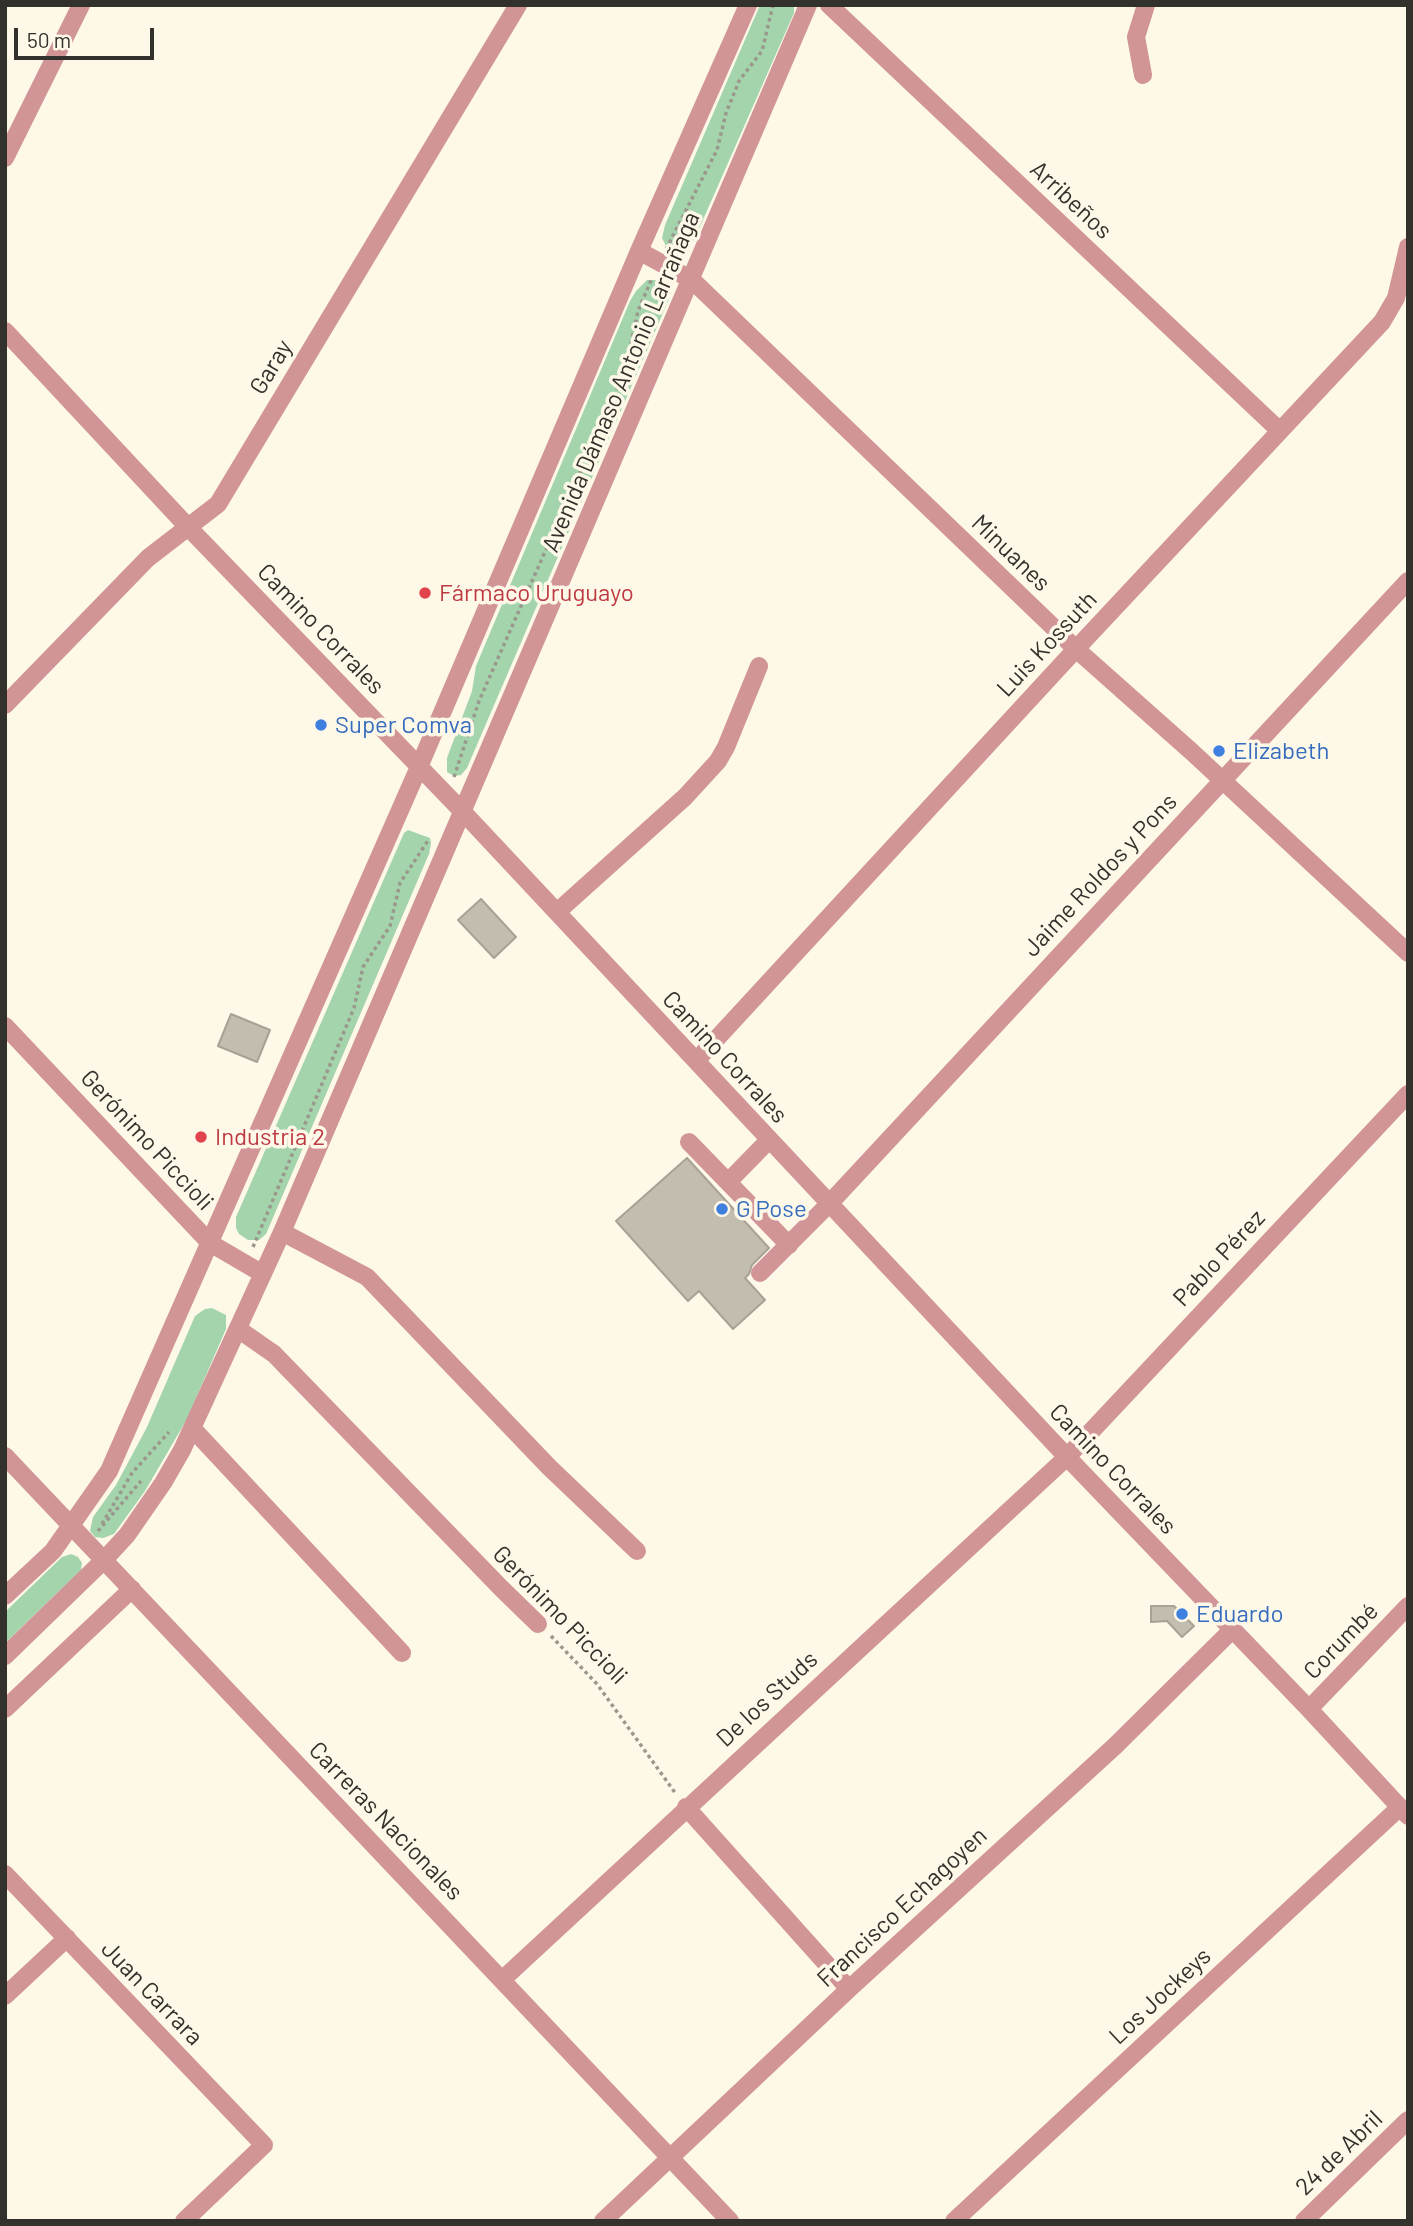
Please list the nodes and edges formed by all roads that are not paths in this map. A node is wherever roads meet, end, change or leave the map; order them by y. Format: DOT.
graph roads {
  1 [pos="81,5"];
  2 [pos="518,5"];
  3 [pos="748,5"];
  4 [pos="808,5"];
  5 [pos="828,5"];
  6 [pos="1146,5"];
  7 [pos="1143,75"];
  8 [pos="5,158"];
  9 [pos="1408,247"];
  10 [pos="639,251"];
  11 [pos="692,280"];
  12 [pos="5,331"];
  13 [pos="1280,430"];
  14 [pos="188,527"];
  15 [pos="1408,581"];
  16 [pos="1076,649"];
  17 [pos="759,666"];
  18 [pos="5,705"];
  19 [pos="419,767"];
  20 [pos="1221,779"];
  21 [pos="463,812"];
  22 [pos="557,912"];
  23 [pos="1408,953"];
  24 [pos="5,1026"];
  25 [pos="696,1061"];
  26 [pos="1408,1094"];
  27 [pos="769,1140"];
  28 [pos="689,1142"];
  29 [pos="727,1182"];
  30 [pos="829,1204"];
  31 [pos="282,1232"];
  32 [pos="210,1242"];
  33 [pos="789,1245"];
  34 [pos="760,1273"];
  35 [pos="263,1274"];
  36 [pos="237,1329"];
  37 [pos="192,1428"];
  38 [pos="5,1456"];
  39 [pos="1067,1457"];
  40 [pos="72,1526"];
  41 [pos="637,1551"];
  42 [pos="104,1560"];
  43 [pos="132,1589"];
  44 [pos="5,1596"];
  45 [pos="1408,1606"];
  46 [pos="538,1624"];
  47 [pos="1233,1629"];
  48 [pos="402,1653"];
  49 [pos="5,1656"];
  50 [pos="5,1709"];
  51 [pos="1309,1709"];
  52 [pos="686,1807"];
  53 [pos="1404,1812"];
  54 [pos="5,1874"];
  55 [pos="66,1938"];
  56 [pos="503,1979"];
  57 [pos="849,1989"];
  58 [pos="5,1996"];
  59 [pos="1408,2120"];
  60 [pos="672,2157"];
  61 [pos="184,2221"];
  62 [pos="603,2221"];
  63 [pos="730,2221"];
  64 [pos="954,2221"];
  65 [pos="1304,2221"];
  1 -- 8 [label="street"];
  2 -- 14 [label="street, Garay"];
  3 -- 10 [label="street, Avenida Dámaso Antonio Larrañaga"];
  4 -- 11 [label="street, Avenida Dámaso Antonio Larrañaga"];
  5 -- 13 [label="street, Arribeños"];
  6 -- 7 [label="street"];
  9 -- 13 [label="street, Luis Kossuth"];
  10 -- 11 [label="street, Minuanes"];
  10 -- 19 [label="street, Avenida Dámaso Antonio Larrañaga"];
  11 -- 16 [label="street, Minuanes"];
  11 -- 21 [label="street, Avenida Dámaso Antonio Larrañaga"];
  12 -- 14 [label="street, Camino Corrales"];
  13 -- 16 [label="street, Luis Kossuth"];
  14 -- 18 [label="street, Garay"];
  14 -- 19 [label="street, Camino Corrales"];
  15 -- 20 [label="street, Jaime Roldos y Pons"];
  16 -- 20 [label="street, Minuanes"];
  16 -- 25 [label="street, Luis Kossuth"];
  17 -- 22 [label="street"];
  19 -- 21 [label="street, Camino Corrales"];
  19 -- 32 [label="street, Avenida Dámaso Antonio Larrañaga"];
  20 -- 23 [label="street, Minuanes"];
  20 -- 30 [label="street, Jaime Roldos y Pons"];
  21 -- 22 [label="street, Camino Corrales"];
  21 -- 31 [label="street, Avenida Dámaso Antonio Larrañaga"];
  22 -- 25 [label="street, Camino Corrales"];
  24 -- 32 [label="street, Gerónimo Piccioli"];
  25 -- 27 [label="street, Camino Corrales"];
  26 -- 39 [label="street, Pablo Pérez"];
  27 -- 29 [label="street"];
  27 -- 30 [label="street, Camino Corrales"];
  28 -- 29 [label="street"];
  29 -- 33 [label="street"];
  30 -- 33 [label="street, Jaime Roldos y Pons"];
  30 -- 39 [label="street, Camino Corrales"];
  31 -- 35 [label="street, Avenida Dámaso Antonio Larrañaga"];
  31 -- 41 [label="street"];
  32 -- 35 [label="street, Gerónimo Piccioli"];
  32 -- 40 [label="street, Avenida Dámaso Antonio Larrañaga"];
  33 -- 34 [label="street, Jaime Roldos y Pons"];
  35 -- 36 [label="street, Avenida Dámaso Antonio Larrañaga"];
  36 -- 37 [label="street, Avenida Dámaso Antonio Larrañaga"];
  36 -- 46 [label="street, Gerónimo Piccioli"];
  37 -- 42 [label="street, Avenida Dámaso Antonio Larrañaga"];
  37 -- 48 [label="street"];
  38 -- 40 [label="street, Carreras Nacionales"];
  39 -- 47 [label="street, Camino Corrales"];
  39 -- 52 [label="street, De los Studs"];
  40 -- 42 [label="street, Carreras Nacionales"];
  40 -- 44 [label="street, Avenida Dámaso Antonio Larrañaga"];
  42 -- 43 [label="street, Carreras Nacionales"];
  42 -- 49 [label="street, Avenida Dámaso Antonio Larrañaga"];
  43 -- 50 [label="street"];
  43 -- 56 [label="street, Carreras Nacionales"];
  45 -- 51 [label="street, Corumbé"];
  47 -- 51 [label="street, Camino Corrales"];
  47 -- 57 [label="street, Francisco Echagoyen"];
  51 -- 53 [label="street, Camino Corrales"];
  52 -- 56 [label="street, De los Studs"];
  52 -- 57 [label="street"];
  53 -- 64 [label="street, Los Jockeys"];
  54 -- 55 [label="street, Juan Carrara"];
  55 -- 58 [label="street"];
  55 -- 61 [label="street, Juan Carrara"];
  56 -- 60 [label="street, Carreras Nacionales"];
  57 -- 60 [label="street, Francisco Echagoyen"];
  59 -- 65 [label="street, 24 de Abril"];
  60 -- 62 [label="street, Francisco Echagoyen"];
  60 -- 63 [label="street, Carreras Nacionales"];
}
